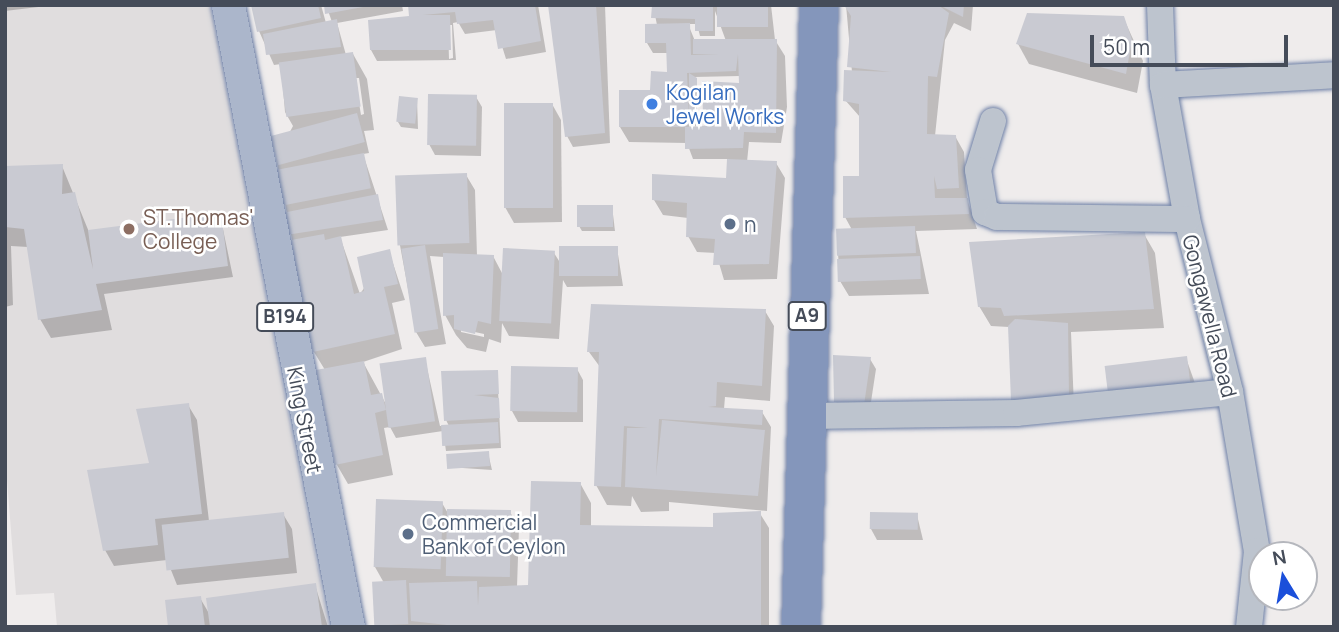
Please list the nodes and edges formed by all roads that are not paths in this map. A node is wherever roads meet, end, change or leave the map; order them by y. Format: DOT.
graph roads {
  1 [pos="228,5"];
  2 [pos="819,5"];
  3 [pos="1160,5"];
  4 [pos="1334,75"];
  5 [pos="1163,85"];
  6 [pos="993,121"];
  7 [pos="1187,219"];
  8 [pos="1230,392"];
  9 [pos="807,416"];
  10 [pos="348,627"];
  11 [pos="801,627"];
  12 [pos="1249,627"];
  1 -- 10 [label="main road, King Street / B194"];
  2 -- 9 [label="highway, A9"];
  3 -- 5 [label="street, Gongawella Road"];
  4 -- 5 [label="street"];
  5 -- 7 [label="street, Gongawella Road"];
  6 -- 7 [label="street"];
  7 -- 8 [label="street, Gongawella Road"];
  8 -- 9 [label="street"];
  8 -- 12 [label="street, Gongawella Road"];
  9 -- 11 [label="highway, A9"];
}
